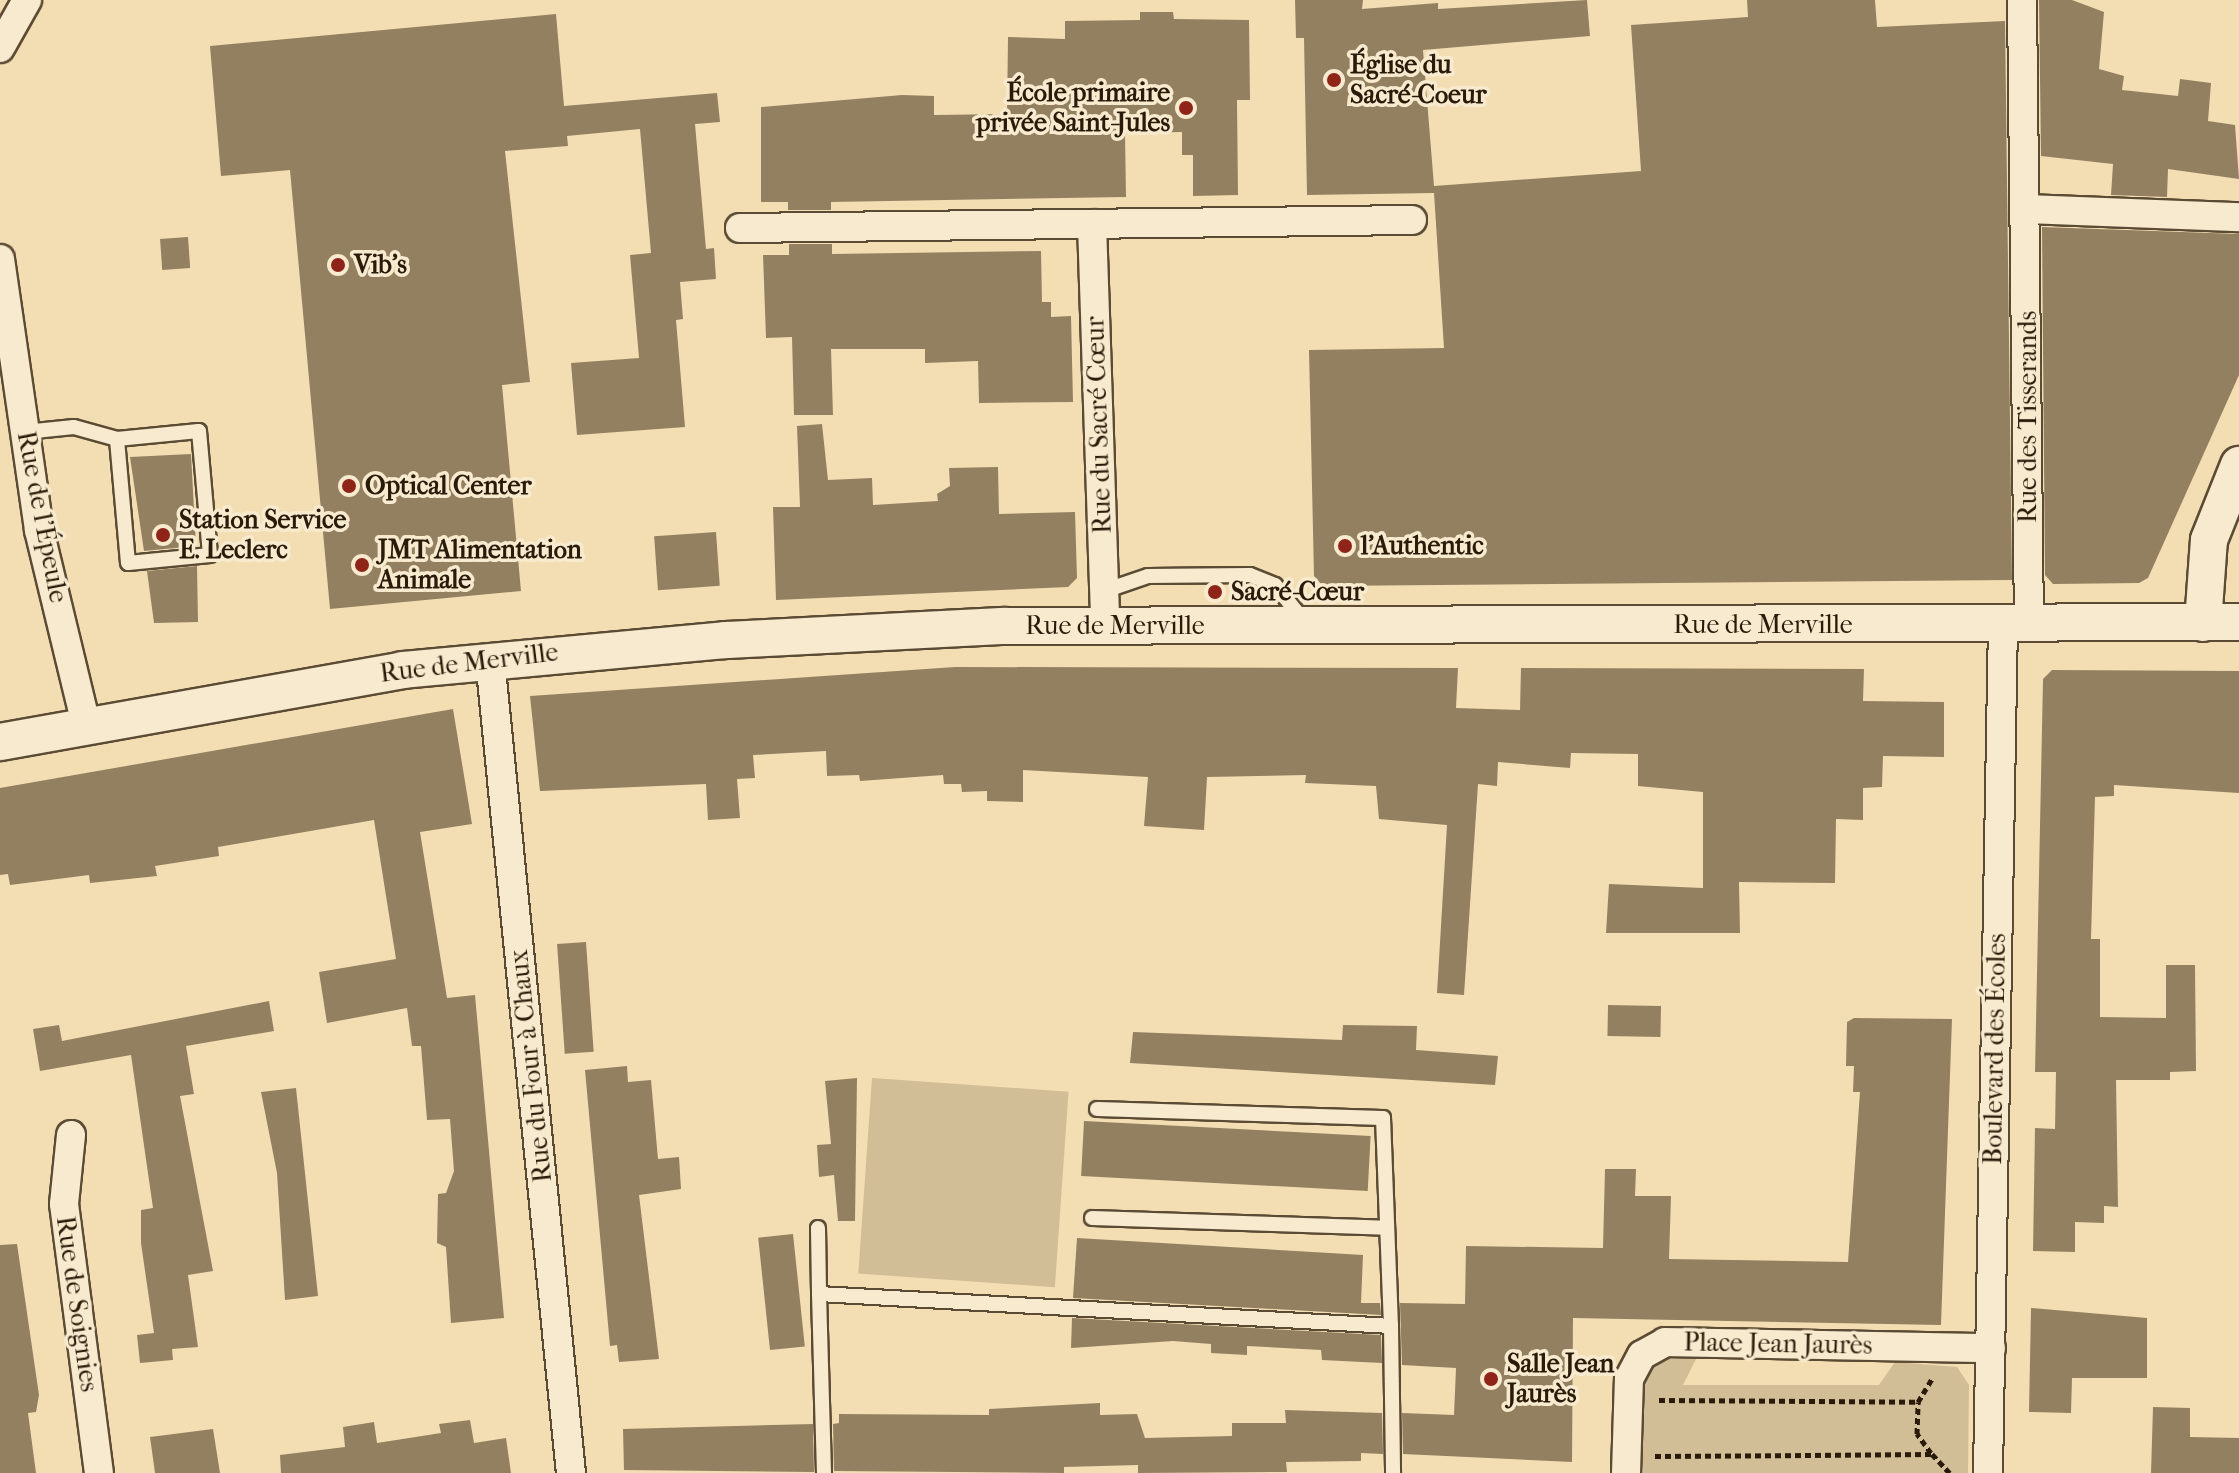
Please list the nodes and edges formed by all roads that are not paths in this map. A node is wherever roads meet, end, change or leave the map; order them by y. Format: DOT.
graph roads {
  1 [pos="27,0"];
  2 [pos="2022,0"];
  3 [pos="0,48"];
  4 [pos="2027,209"];
  5 [pos="2239,217"];
  6 [pos="1412,220"];
  7 [pos="1092,224"];
  8 [pos="740,228"];
  9 [pos="0,259"];
  10 [pos="25,432"];
  11 [pos="117,439"];
  12 [pos="2239,465"];
  13 [pos="1104,609"];
  14 [pos="2239,622"];
  15 [pos="2203,623"];
  16 [pos="2016,625"];
  17 [pos="1308,626"];
  18 [pos="490,659"];
  19 [pos="86,725"];
  20 [pos="0,742"];
  21 [pos="1097,1109"];
  22 [pos="71,1135"];
  23 [pos="1092,1218"];
  24 [pos="818,1228"];
  25 [pos="1387,1228"];
  26 [pos="819,1294"];
  27 [pos="1391,1326"];
  28 [pos="1991,1348"];
  29 [pos="1626,1464"];
  30 [pos="99,1473"];
  31 [pos="571,1473"];
  32 [pos="824,1473"];
  33 [pos="1393,1473"];
  34 [pos="1988,1473"];
  1 -- 3 [label="street"];
  2 -- 4 [label="street, Rue des Tisserands"];
  4 -- 5 [label="street"];
  4 -- 16 [label="street, Rue des Tisserands"];
  6 -- 7 [label="street"];
  7 -- 8 [label="street"];
  7 -- 13 [label="street, Rue du Sacré Cœur"];
  9 -- 10 [label="street, Rue de l'Épeule"];
  10 -- 11 [label="lane"];
  10 -- 19 [label="street, Rue de l'Épeule"];
  11 -- 11 [label="lane"];
  12 -- 15 [label="street"];
  13 -- 17 [label="street, Rue de Merville"];
  13 -- 17 [label="lane"];
  13 -- 18 [label="street, Rue de Merville"];
  14 -- 15 [label="street, Rue de Merville"];
  15 -- 16 [label="street, Rue de Merville"];
  16 -- 17 [label="street, Rue de Merville"];
  16 -- 28 [label="street, Boulevard des Écoles"];
  18 -- 19 [label="street, Rue de Merville"];
  18 -- 31 [label="street, Rue du Four à Chaux"];
  19 -- 20 [label="street, Rue de Merville"];
  21 -- 25 [label="lane"];
  22 -- 30 [label="street, Rue de Soignies"];
  23 -- 25 [label="lane"];
  24 -- 26 [label="lane"];
  25 -- 27 [label="lane"];
  26 -- 27 [label="lane"];
  26 -- 32 [label="lane"];
  27 -- 33 [label="lane"];
  28 -- 29 [label="street, Place Jean Jaurès"];
  28 -- 34 [label="street, Boulevard des Écoles"];
}
